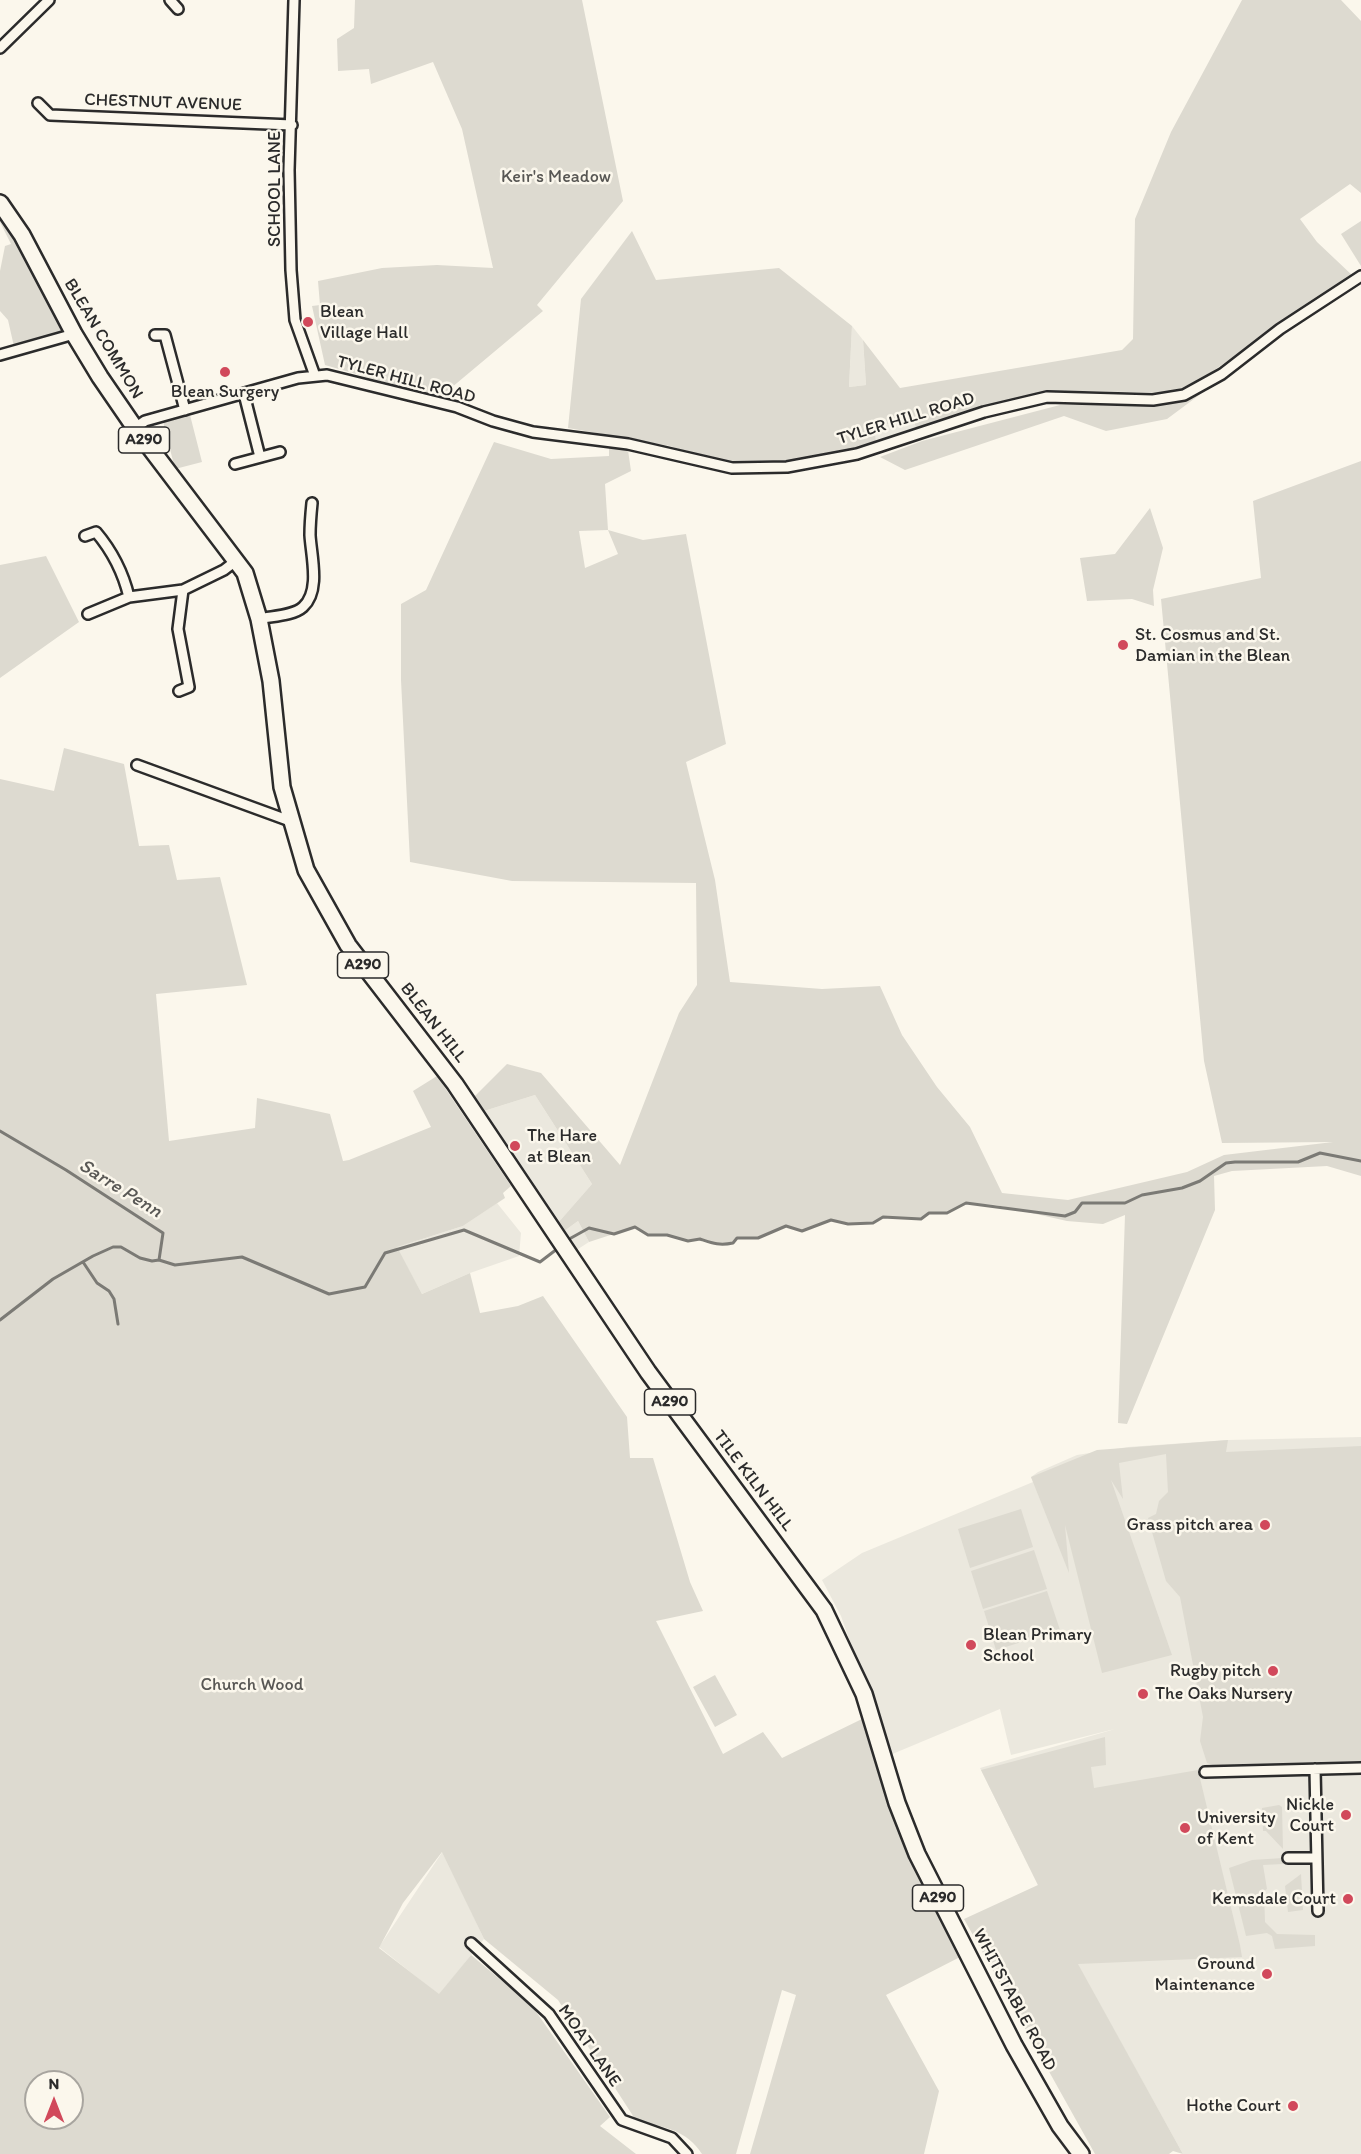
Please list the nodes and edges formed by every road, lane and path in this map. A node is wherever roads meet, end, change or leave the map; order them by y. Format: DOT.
graph roads {
  1 [pos="49,0"];
  2 [pos="170,0"];
  3 [pos="294,0"];
  4 [pos="178,9"];
  5 [pos="0,48"];
  6 [pos="38,102"];
  7 [pos="292,125"];
  8 [pos="0,203"];
  9 [pos="1361,276"];
  10 [pos="74,334"];
  11 [pos="154,335"];
  12 [pos="0,355"];
  13 [pos="315,376"];
  14 [pos="244,394"];
  15 [pos="186,410"];
  16 [pos="135,428"];
  17 [pos="280,452"];
  18 [pos="260,457"];
  19 [pos="235,464"];
  20 [pos="312,502"];
  21 [pos="85,536"];
  22 [pos="237,560"];
  23 [pos="183,590"];
  24 [pos="129,597"];
  25 [pos="88,614"];
  26 [pos="259,619"];
  27 [pos="271,681"];
  28 [pos="179,691"];
  29 [pos="137,765"];
  30 [pos="290,821"];
  31 [pos="540,1213"];
  32 [pos="831,1625"];
  33 [pos="1361,1768"];
  34 [pos="1315,1769"];
  35 [pos="1205,1772"];
  36 [pos="1288,1858"];
  37 [pos="1316,1858"];
  38 [pos="1318,1911"];
  39 [pos="471,1943"];
  40 [pos="687,2154"];
  41 [pos="1080,2154"];
  1 -- 5 [label="street"];
  2 -- 4 [label="street"];
  3 -- 7 [label="street, SCHOOL LANE"];
  6 -- 7 [label="street, CHESTNUT AVENUE"];
  7 -- 13 [label="street, SCHOOL LANE"];
  8 -- 10 [label="main road, BLEAN COMMON / A290"];
  9 -- 13 [label="street, TYLER HILL ROAD"];
  10 -- 12 [label="street"];
  10 -- 16 [label="main road, BLEAN COMMON / A290"];
  11 -- 15 [label="street"];
  13 -- 14 [label="street, TYLER HILL ROAD"];
  14 -- 15 [label="street, TYLER HILL ROAD"];
  14 -- 18 [label="street"];
  15 -- 16 [label="street, TYLER HILL ROAD"];
  16 -- 22 [label="main road, BLEAN COMMON / A290"];
  17 -- 18 [label="street"];
  18 -- 19 [label="street"];
  20 -- 26 [label="street"];
  21 -- 24 [label="street"];
  22 -- 23 [label="street"];
  22 -- 26 [label="main road, BLEAN COMMON / A290"];
  23 -- 24 [label="street"];
  23 -- 28 [label="street"];
  24 -- 25 [label="street"];
  26 -- 27 [label="main road, BLEAN COMMON / A290"];
  27 -- 30 [label="main road, BLEAN HILL / A290"];
  29 -- 30 [label="street"];
  30 -- 31 [label="main road, BLEAN HILL / A290"];
  31 -- 32 [label="main road, TILE KILN HILL / A290"];
  32 -- 41 [label="main road, WHITSTABLE ROAD / A290"];
  33 -- 34 [label="street"];
  34 -- 35 [label="street"];
  34 -- 37 [label="street"];
  36 -- 37 [label="street"];
  37 -- 38 [label="street"];
  39 -- 40 [label="street, MOAT LANE"];
}
